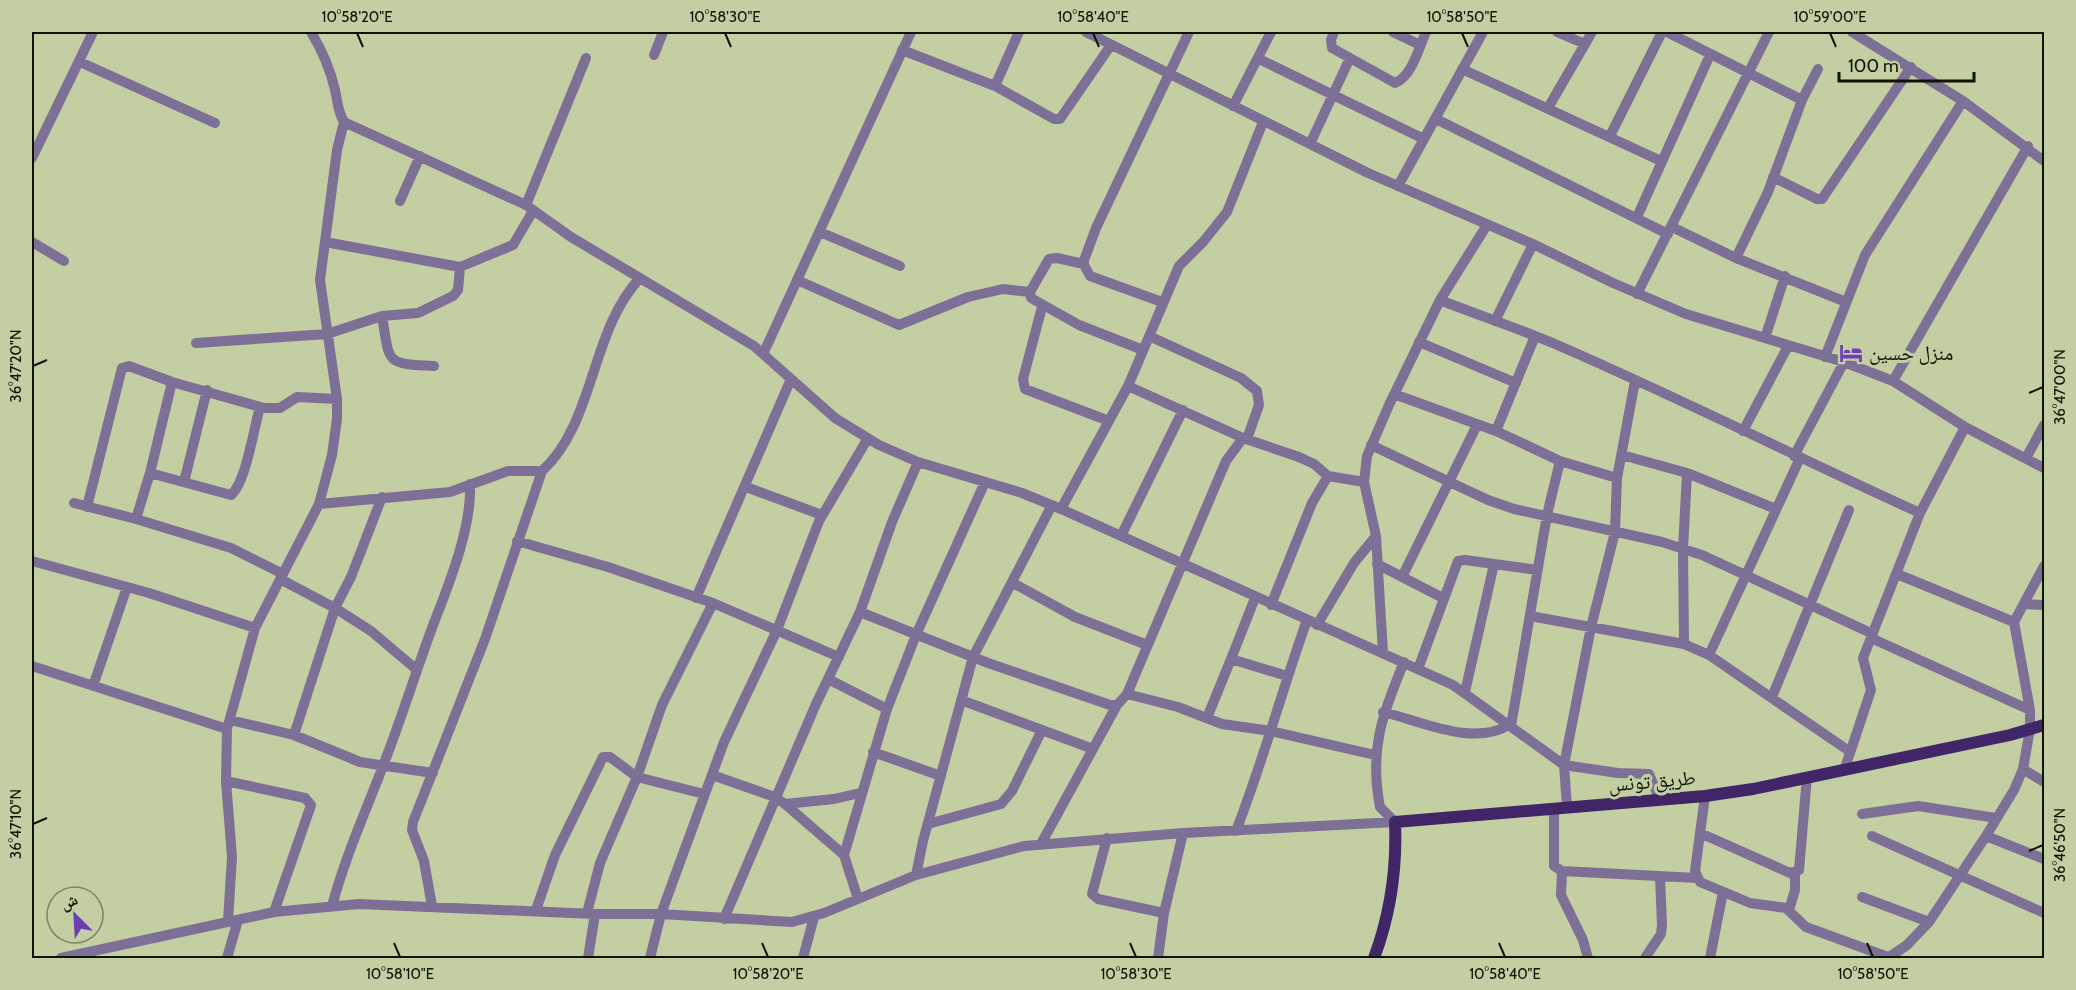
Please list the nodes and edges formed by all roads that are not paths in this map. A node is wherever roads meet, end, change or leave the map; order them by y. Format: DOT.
graph roads {
  1 [pos="93,32"];
  2 [pos="311,32"];
  3 [pos="663,32"];
  4 [pos="911,32"];
  5 [pos="1019,32"];
  6 [pos="1086,32"];
  7 [pos="1189,32"];
  8 [pos="1271,32"];
  9 [pos="1334,32"];
  10 [pos="1393,32"];
  11 [pos="1426,32"];
  12 [pos="1483,32"];
  13 [pos="1557,32"];
  14 [pos="1593,32"];
  15 [pos="1664,32"];
  16 [pos="1769,32"];
  17 [pos="1855,32"];
  18 [pos="1585,44"];
  19 [pos="1111,45"];
  20 [pos="1420,45"];
  21 [pos="902,50"];
  22 [pos="654,55"];
  23 [pos="1710,55"];
  24 [pos="586,58"];
  25 [pos="1259,59"];
  26 [pos="1349,60"];
  27 [pos="80,62"];
  28 [pos="1911,67"];
  29 [pos="1462,69"];
  30 [pos="1818,69"];
  31 [pos="1747,74"];
  32 [pos="1170,75"];
  33 [pos="995,86"];
  34 [pos="1332,96"];
  35 [pos="1802,100"];
  36 [pos="1963,101"];
  37 [pos="1233,106"];
  38 [pos="1548,108"];
  39 [pos="1436,119"];
  40 [pos="344,122"];
  41 [pos="1263,122"];
  42 [pos="214,123"];
  43 [pos="1610,136"];
  44 [pos="1424,139"];
  45 [pos="1310,144"];
  46 [pos="2028,146"];
  47 [pos="420,156"];
  48 [pos="32,158"];
  49 [pos="1661,161"];
  50 [pos="2044,161"];
  51 [pos="1773,177"];
  52 [pos="1398,186"];
  53 [pos="400,201"];
  54 [pos="530,208"];
  55 [pos="1636,217"];
  56 [pos="1487,225"];
  57 [pos="1670,231"];
  58 [pos="820,232"];
  59 [pos="32,242"];
  60 [pos="325,242"];
  61 [pos="1533,244"];
  62 [pos="1736,258"];
  63 [pos="64,261"];
  64 [pos="1084,264"];
  65 [pos="900,266"];
  66 [pos="460,267"];
  67 [pos="1785,276"];
  68 [pos="640,278"];
  69 [pos="797,280"];
  70 [pos="1030,292"];
  71 [pos="1637,294"];
  72 [pos="1440,300"];
  73 [pos="1162,302"];
  74 [pos="1846,302"];
  75 [pos="1042,307"];
  76 [pos="382,316"];
  77 [pos="1495,321"];
  78 [pos="327,334"];
  79 [pos="1149,336"];
  80 [pos="1534,336"];
  81 [pos="1766,338"];
  82 [pos="1419,342"];
  83 [pos="196,343"];
  84 [pos="1788,346"];
  85 [pos="1143,350"];
  86 [pos="764,352"];
  87 [pos="1825,357"];
  88 [pos="1844,362"];
  89 [pos="434,366"];
  90 [pos="791,379"];
  91 [pos="1635,381"];
  92 [pos="1893,381"];
  93 [pos="172,382"];
  94 [pos="1516,383"];
  95 [pos="1128,386"];
  96 [pos="207,390"];
  97 [pos="1394,394"];
  98 [pos="337,399"];
  99 [pos="260,407"];
  100 [pos="1182,410"];
  101 [pos="1110,421"];
  102 [pos="1477,425"];
  103 [pos="2044,425"];
  104 [pos="1965,427"];
  105 [pos="1496,431"];
  106 [pos="1743,431"];
  107 [pos="868,438"];
  108 [pos="1245,439"];
  109 [pos="1371,445"];
  110 [pos="1622,454"];
  111 [pos="1797,457"];
  112 [pos="2026,458"];
  113 [pos="1560,460"];
  114 [pos="918,462"];
  115 [pos="2044,468"];
  116 [pos="542,471"];
  117 [pos="150,473"];
  118 [pos="1687,473"];
  119 [pos="1328,476"];
  120 [pos="1617,478"];
  121 [pos="1449,481"];
  122 [pos="184,482"];
  123 [pos="985,482"];
  124 [pos="1364,482"];
  125 [pos="470,484"];
  126 [pos="746,487"];
  127 [pos="381,497"];
  128 [pos="74,503"];
  129 [pos="319,504"];
  130 [pos="87,507"];
  131 [pos="1056,507"];
  132 [pos="1776,509"];
  133 [pos="1849,510"];
  134 [pos="1920,513"];
  135 [pos="822,514"];
  136 [pos="1547,515"];
  137 [pos="135,519"];
  138 [pos="1615,532"];
  139 [pos="1121,536"];
  140 [pos="1376,536"];
  141 [pos="517,541"];
  142 [pos="1683,549"];
  143 [pos="32,561"];
  144 [pos="1377,564"];
  145 [pos="1494,564"];
  146 [pos="1183,566"];
  147 [pos="2044,566"];
  148 [pos="1538,570"];
  149 [pos="1897,574"];
  150 [pos="281,576"];
  151 [pos="1746,576"];
  152 [pos="1402,577"];
  153 [pos="1013,583"];
  154 [pos="127,587"];
  155 [pos="696,598"];
  156 [pos="1255,598"];
  157 [pos="1443,598"];
  158 [pos="713,603"];
  159 [pos="2024,604"];
  160 [pos="1271,605"];
  161 [pos="2044,605"];
  162 [pos="1810,606"];
  163 [pos="335,608"];
  164 [pos="860,612"];
  165 [pos="1530,616"];
  166 [pos="1312,622"];
  167 [pos="2014,622"];
  168 [pos="1591,627"];
  169 [pos="255,628"];
  170 [pos="777,630"];
  171 [pos="916,635"];
  172 [pos="1872,636"];
  173 [pos="1684,644"];
  174 [pos="1148,645"];
  175 [pos="1383,653"];
  176 [pos="1709,655"];
  177 [pos="839,657"];
  178 [pos="973,657"];
  179 [pos="1231,659"];
  180 [pos="1404,663"];
  181 [pos="32,666"];
  182 [pos="1418,669"];
  183 [pos="417,670"];
  184 [pos="1287,676"];
  185 [pos="828,679"];
  186 [pos="93,686"];
  187 [pos="1465,692"];
  188 [pos="1126,694"];
  189 [pos="1772,697"];
  190 [pos="962,700"];
  191 [pos="1117,705"];
  192 [pos="887,709"];
  193 [pos="2030,710"];
  194 [pos="1383,712"];
  195 [pos="1207,718"];
  196 [pos="229,724"];
  197 [pos="2044,725"];
  198 [pos="1510,726"];
  199 [pos="2031,729"];
  200 [pos="1042,730"];
  201 [pos="1271,731"];
  202 [pos="294,735"];
  203 [pos="1093,748"];
  204 [pos="1850,751"];
  205 [pos="873,752"];
  206 [pos="1375,755"];
  207 [pos="384,765"];
  208 [pos="1564,765"];
  209 [pos="1845,768"];
  210 [pos="2023,769"];
  211 [pos="433,773"];
  212 [pos="712,775"];
  213 [pos="941,776"];
  214 [pos="637,777"];
  215 [pos="1807,777"];
  216 [pos="226,782"];
  217 [pos="2044,782"];
  218 [pos="860,793"];
  219 [pos="704,794"];
  220 [pos="1705,796"];
  221 [pos="775,797"];
  222 [pos="1660,800"];
  223 [pos="785,804"];
  224 [pos="1560,808"];
  225 [pos="1862,814"];
  226 [pos="1996,818"];
  227 [pos="1395,822"];
  228 [pos="927,824"];
  229 [pos="1236,831"];
  230 [pos="1183,833"];
  231 [pos="1700,833"];
  232 [pos="1872,836"];
  233 [pos="1986,836"];
  234 [pos="1107,838"];
  235 [pos="1041,844"];
  236 [pos="844,855"];
  237 [pos="2044,859"];
  238 [pos="1562,871"];
  239 [pos="1795,873"];
  240 [pos="916,875"];
  241 [pos="1958,875"];
  242 [pos="1660,876"];
  243 [pos="1697,878"];
  244 [pos="1723,892"];
  245 [pos="1862,897"];
  246 [pos="858,899"];
  247 [pos="332,906"];
  248 [pos="432,906"];
  249 [pos="536,910"];
  250 [pos="1789,910"];
  251 [pos="274,912"];
  252 [pos="591,913"];
  253 [pos="1164,913"];
  254 [pos="2044,913"];
  255 [pos="661,914"];
  256 [pos="814,917"];
  257 [pos="724,919"];
  258 [pos="233,920"];
  259 [pos="1929,922"];
  260 [pos="61,958"];
  261 [pos="227,958"];
  262 [pos="588,958"];
  263 [pos="650,958"];
  264 [pos="803,958"];
  265 [pos="1158,958"];
  266 [pos="1374,958"];
  267 [pos="1588,958"];
  268 [pos="1646,958"];
  269 [pos="1710,958"];
  270 [pos="1888,958"];
  1 -- 27 [label="street"];
  2 -- 40 [label="street"];
  3 -- 22 [label="street"];
  4 -- 21 [label="street"];
  5 -- 33 [label="street"];
  6 -- 19 [label="street"];
  7 -- 32 [label="street"];
  8 -- 25 [label="street"];
  9 -- 26 [label="street"];
  10 -- 20 [label="street"];
  11 -- 20 [label="street"];
  12 -- 29 [label="street"];
  13 -- 18 [label="street"];
  14 -- 18 [label="street"];
  15 -- 23 [label="street"];
  15 -- 43 [label="street"];
  16 -- 31 [label="street"];
  17 -- 28 [label="street"];
  18 -- 38 [label="street"];
  19 -- 32 [label="street"];
  19 -- 33 [label="street"];
  20 -- 26 [label="street"];
  21 -- 33 [label="street"];
  21 -- 58 [label="street"];
  23 -- 31 [label="street"];
  23 -- 49 [label="street"];
  24 -- 54 [label="street"];
  25 -- 34 [label="street"];
  25 -- 37 [label="street"];
  26 -- 34 [label="street"];
  27 -- 42 [label="street"];
  27 -- 48 [label="street"];
  28 -- 36 [label="street"];
  28 -- 51 [label="street"];
  29 -- 38 [label="street"];
  29 -- 39 [label="street"];
  30 -- 35 [label="street"];
  31 -- 35 [label="street"];
  31 -- 57 [label="street"];
  32 -- 37 [label="street"];
  32 -- 64 [label="street"];
  34 -- 44 [label="street"];
  34 -- 45 [label="street"];
  35 -- 51 [label="street"];
  36 -- 46 [label="street"];
  36 -- 74 [label="street"];
  37 -- 41 [label="street"];
  38 -- 43 [label="street"];
  39 -- 44 [label="street"];
  39 -- 55 [label="street"];
  40 -- 47 [label="street"];
  40 -- 60 [label="street"];
  41 -- 45 [label="street"];
  41 -- 73 [label="street"];
  43 -- 49 [label="street"];
  44 -- 52 [label="street"];
  45 -- 52 [label="street"];
  46 -- 50 [label="street"];
  46 -- 92 [label="street"];
  47 -- 53 [label="street"];
  47 -- 54 [label="street"];
  49 -- 55 [label="street"];
  51 -- 62 [label="street"];
  52 -- 56 [label="street"];
  54 -- 66 [label="street"];
  54 -- 68 [label="street"];
  55 -- 57 [label="street"];
  56 -- 61 [label="street"];
  56 -- 72 [label="street"];
  57 -- 62 [label="street"];
  57 -- 71 [label="street"];
  58 -- 65 [label="street"];
  58 -- 69 [label="street"];
  59 -- 63 [label="street"];
  60 -- 66 [label="street"];
  60 -- 78 [label="street"];
  61 -- 71 [label="street"];
  61 -- 77 [label="street"];
  62 -- 67 [label="street"];
  64 -- 70 [label="street"];
  64 -- 73 [label="street"];
  66 -- 76 [label="street"];
  67 -- 74 [label="street"];
  67 -- 81 [label="street"];
  68 -- 86 [label="street"];
  68 -- 116 [label="street"];
  69 -- 70 [label="street"];
  69 -- 86 [label="street"];
  70 -- 75 [label="street"];
  71 -- 81 [label="street"];
  72 -- 77 [label="street"];
  72 -- 82 [label="street"];
  73 -- 79 [label="street"];
  74 -- 87 [label="street"];
  75 -- 85 [label="street"];
  75 -- 101 [label="street"];
  76 -- 78 [label="street"];
  76 -- 89 [label="street"];
  77 -- 80 [label="street"];
  78 -- 83 [label="street"];
  78 -- 98 [label="street"];
  79 -- 85 [label="street"];
  79 -- 108 [label="street"];
  80 -- 91 [label="street"];
  80 -- 94 [label="street"];
  81 -- 84 [label="street"];
  82 -- 94 [label="street"];
  82 -- 97 [label="street"];
  84 -- 87 [label="street"];
  84 -- 106 [label="street"];
  85 -- 95 [label="street"];
  86 -- 90 [label="street"];
  87 -- 88 [label="street"];
  88 -- 92 [label="street"];
  88 -- 111 [label="street"];
  90 -- 107 [label="street"];
  90 -- 126 [label="street"];
  91 -- 106 [label="street"];
  91 -- 110 [label="street"];
  92 -- 104 [label="street"];
  93 -- 96 [label="street"];
  93 -- 117 [label="street"];
  93 -- 130 [label="street"];
  94 -- 105 [label="street"];
  95 -- 100 [label="street"];
  95 -- 101 [label="street"];
  96 -- 99 [label="street"];
  96 -- 122 [label="street"];
  97 -- 102 [label="street"];
  97 -- 109 [label="street"];
  98 -- 99 [label="street"];
  98 -- 129 [label="street"];
  99 -- 122 [label="street"];
  100 -- 108 [label="street"];
  100 -- 139 [label="street"];
  101 -- 131 [label="street"];
  102 -- 105 [label="street"];
  102 -- 121 [label="street"];
  103 -- 112 [label="street"];
  104 -- 112 [label="street"];
  104 -- 134 [label="street"];
  105 -- 113 [label="street"];
  106 -- 111 [label="street"];
  107 -- 114 [label="street"];
  107 -- 135 [label="street"];
  108 -- 119 [label="street"];
  108 -- 146 [label="street"];
  109 -- 121 [label="street"];
  109 -- 124 [label="street"];
  110 -- 118 [label="street"];
  110 -- 120 [label="street"];
  111 -- 132 [label="street"];
  111 -- 134 [label="street"];
  112 -- 115 [label="street"];
  113 -- 120 [label="street"];
  113 -- 136 [label="street"];
  114 -- 123 [label="street"];
  114 -- 164 [label="street"];
  116 -- 125 [label="street"];
  116 -- 141 [label="street"];
  117 -- 122 [label="street"];
  117 -- 137 [label="street"];
  118 -- 132 [label="street"];
  118 -- 142 [label="street"];
  119 -- 124 [label="street"];
  119 -- 160 [label="street"];
  120 -- 138 [label="street"];
  121 -- 136 [label="street"];
  121 -- 152 [label="street"];
  123 -- 131 [label="street"];
  123 -- 171 [label="street"];
  124 -- 140 [label="street"];
  125 -- 127 [label="street"];
  125 -- 183 [label="street"];
  126 -- 135 [label="street"];
  126 -- 155 [label="street"];
  127 -- 129 [label="street"];
  127 -- 163 [label="street"];
  128 -- 130 [label="street"];
  129 -- 150 [label="street"];
  130 -- 137 [label="street"];
  131 -- 139 [label="street"];
  131 -- 153 [label="street"];
  132 -- 151 [label="street"];
  133 -- 162 [label="street"];
  134 -- 149 [label="street"];
  135 -- 170 [label="street"];
  136 -- 138 [label="street"];
  136 -- 148 [label="street"];
  137 -- 150 [label="street"];
  138 -- 142 [label="street"];
  138 -- 168 [label="street"];
  139 -- 146 [label="street"];
  140 -- 144 [label="street"];
  140 -- 166 [label="street"];
  141 -- 155 [label="street"];
  141 -- 211 [label="street"];
  142 -- 151 [label="street"];
  142 -- 173 [label="street"];
  143 -- 154 [label="street"];
  144 -- 152 [label="street"];
  144 -- 175 [label="street"];
  145 -- 148 [label="street"];
  145 -- 157 [label="street"];
  145 -- 187 [label="street"];
  146 -- 156 [label="street"];
  146 -- 174 [label="street"];
  147 -- 159 [label="street"];
  148 -- 165 [label="street"];
  149 -- 167 [label="street"];
  149 -- 172 [label="street"];
  150 -- 163 [label="street"];
  150 -- 169 [label="street"];
  151 -- 162 [label="street"];
  151 -- 176 [label="street"];
  152 -- 157 [label="street"];
  153 -- 174 [label="street"];
  153 -- 178 [label="street"];
  154 -- 169 [label="street"];
  154 -- 186 [label="street"];
  155 -- 158 [label="street"];
  156 -- 160 [label="street"];
  156 -- 179 [label="street"];
  157 -- 182 [label="street"];
  158 -- 170 [label="street"];
  158 -- 214 [label="street"];
  159 -- 161 [label="street"];
  159 -- 167 [label="street"];
  160 -- 166 [label="street"];
  162 -- 172 [label="street"];
  162 -- 189 [label="street"];
  163 -- 183 [label="street"];
  163 -- 202 [label="street"];
  164 -- 171 [label="street"];
  164 -- 177 [label="street"];
  165 -- 168 [label="street"];
  165 -- 198 [label="street"];
  166 -- 175 [label="street"];
  166 -- 184 [label="street"];
  167 -- 193 [label="street"];
  168 -- 173 [label="street"];
  168 -- 208 [label="street"];
  169 -- 196 [label="street"];
  170 -- 177 [label="street"];
  170 -- 212 [label="street"];
  171 -- 178 [label="street"];
  171 -- 192 [label="street"];
  172 -- 193 [label="street"];
  172 -- 204 [label="street"];
  173 -- 176 [label="street"];
  174 -- 188 [label="street"];
  175 -- 180 [label="street"];
  176 -- 189 [label="street"];
  177 -- 185 [label="street"];
  178 -- 190 [label="street"];
  178 -- 191 [label="street"];
  179 -- 184 [label="street"];
  179 -- 195 [label="street"];
  180 -- 182 [label="street"];
  180 -- 194 [label="street"];
  181 -- 186 [label="street"];
  182 -- 187 [label="street"];
  183 -- 207 [label="street"];
  184 -- 201 [label="street"];
  185 -- 192 [label="street"];
  185 -- 221 [label="street"];
  186 -- 196 [label="street"];
  187 -- 198 [label="street"];
  188 -- 191 [label="street"];
  188 -- 195 [label="street"];
  189 -- 204 [label="street"];
  190 -- 200 [label="street"];
  190 -- 213 [label="street"];
  191 -- 203 [label="street"];
  192 -- 205 [label="street"];
  193 -- 199 [label="street"];
  194 -- 198 [label="street"];
  194 -- 206 [label="street"];
  195 -- 201 [label="street"];
  196 -- 202 [label="street"];
  196 -- 216 [label="street"];
  197 -- 199 [label="main road, طريق تونس"];
  198 -- 208 [label="street"];
  199 -- 209 [label="main road, طريق تونس"];
  199 -- 210 [label="street"];
  200 -- 203 [label="street"];
  200 -- 228 [label="street"];
  201 -- 206 [label="street"];
  201 -- 229 [label="street"];
  202 -- 207 [label="street"];
  203 -- 235 [label="street"];
  204 -- 209 [label="street"];
  205 -- 213 [label="street"];
  205 -- 218 [label="street"];
  206 -- 227 [label="street"];
  207 -- 211 [label="street"];
  207 -- 247 [label="street"];
  208 -- 222 [label="street"];
  208 -- 224 [label="street"];
  209 -- 215 [label="main road, طريق تونس"];
  210 -- 217 [label="street"];
  210 -- 226 [label="street"];
  211 -- 248 [label="street"];
  212 -- 219 [label="street"];
  212 -- 221 [label="street"];
  213 -- 228 [label="street"];
  214 -- 219 [label="street"];
  214 -- 249 [label="street"];
  214 -- 252 [label="street"];
  215 -- 220 [label="main road, طريق تونس"];
  215 -- 239 [label="street"];
  216 -- 251 [label="street"];
  216 -- 258 [label="street"];
  218 -- 223 [label="street"];
  218 -- 236 [label="street"];
  219 -- 255 [label="street"];
  220 -- 222 [label="main road, طريق تونس"];
  220 -- 231 [label="street"];
  221 -- 223 [label="street"];
  221 -- 257 [label="street"];
  222 -- 224 [label="main road, طريق تونس"];
  223 -- 236 [label="street"];
  224 -- 227 [label="main road, طريق تونس"];
  224 -- 238 [label="street"];
  225 -- 226 [label="street"];
  226 -- 233 [label="street"];
  227 -- 229 [label="street"];
  227 -- 266 [label="main road"];
  228 -- 240 [label="street"];
  229 -- 230 [label="street"];
  230 -- 234 [label="street"];
  230 -- 253 [label="street"];
  231 -- 239 [label="street"];
  231 -- 243 [label="street"];
  232 -- 241 [label="street"];
  233 -- 237 [label="street"];
  233 -- 241 [label="street"];
  234 -- 235 [label="street"];
  234 -- 253 [label="street"];
  235 -- 240 [label="street"];
  236 -- 246 [label="street"];
  238 -- 242 [label="street"];
  238 -- 267 [label="street"];
  239 -- 250 [label="street"];
  240 -- 246 [label="street"];
  241 -- 254 [label="street"];
  241 -- 259 [label="street"];
  242 -- 243 [label="street"];
  242 -- 268 [label="street"];
  243 -- 244 [label="street"];
  244 -- 250 [label="street"];
  244 -- 269 [label="street"];
  245 -- 259 [label="street"];
  246 -- 256 [label="street"];
  247 -- 248 [label="street"];
  247 -- 251 [label="street"];
  248 -- 249 [label="street"];
  249 -- 252 [label="street"];
  250 -- 270 [label="street"];
  251 -- 258 [label="street"];
  252 -- 255 [label="street"];
  252 -- 262 [label="street"];
  253 -- 265 [label="street"];
  255 -- 257 [label="street"];
  255 -- 263 [label="street"];
  256 -- 257 [label="street"];
  256 -- 264 [label="street"];
  258 -- 260 [label="street"];
  258 -- 261 [label="street"];
  259 -- 270 [label="street"];
}
